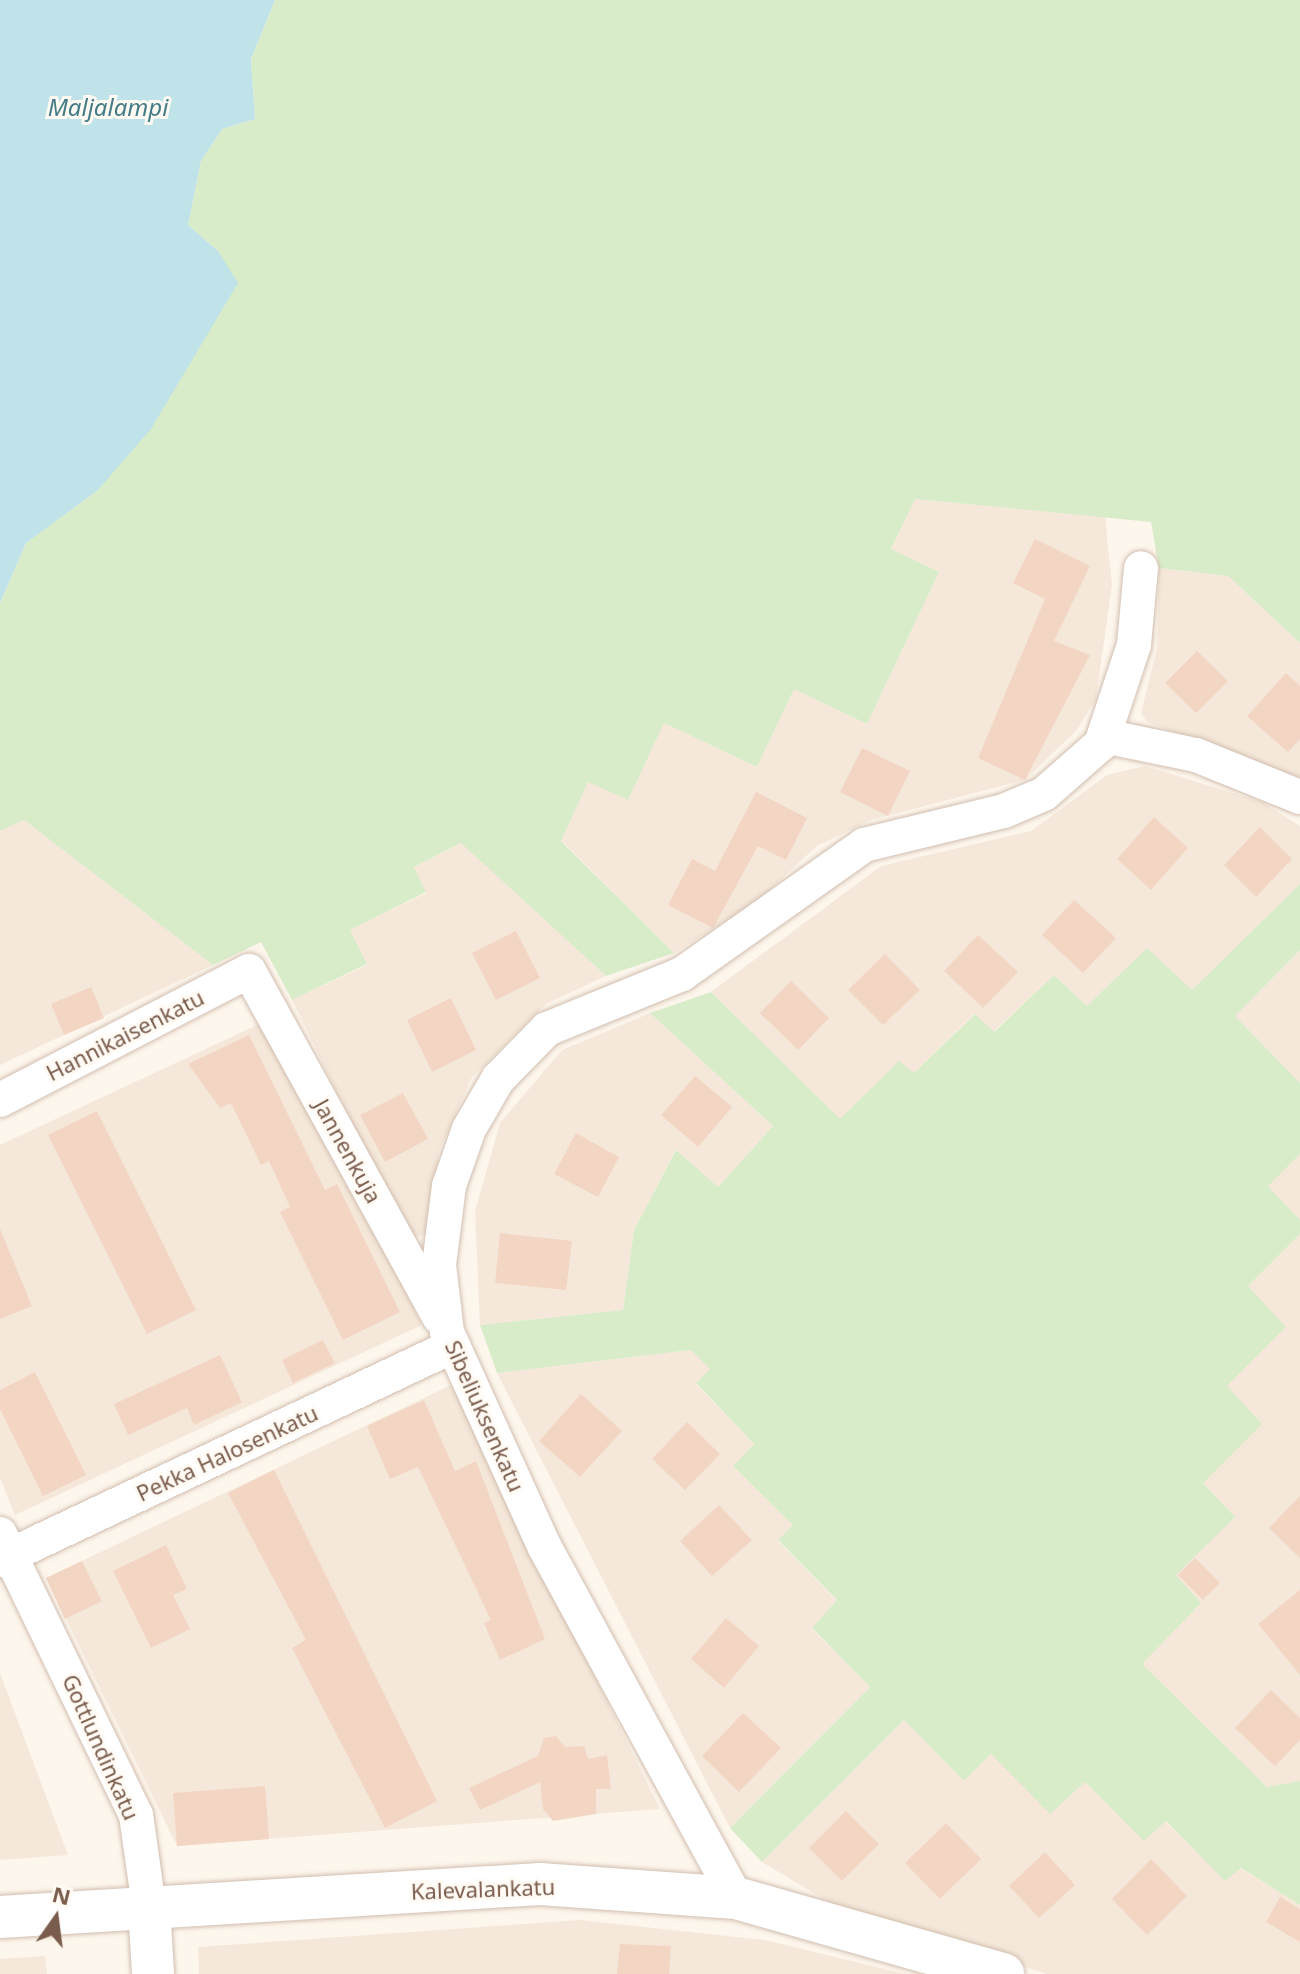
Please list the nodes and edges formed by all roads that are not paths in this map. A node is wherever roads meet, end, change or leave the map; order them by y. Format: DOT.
graph roads {
  1 [pos="1141,568"];
  2 [pos="1109,737"];
  3 [pos="1300,797"];
  4 [pos="249,971"];
  5 [pos="0,1100"];
  6 [pos="450,1339"];
  7 [pos="4,1550"];
  8 [pos="736,1898"];
  9 [pos="149,1906"];
  10 [pos="0,1917"];
  11 [pos="153,1974"];
  12 [pos="1003,1974"];
  1 -- 2 [label="street"];
  2 -- 3 [label="street"];
  2 -- 6 [label="street, Sibeliuksenkatu"];
  4 -- 5 [label="street, Hannikaisenkatu"];
  4 -- 6 [label="street, Jannenkuja"];
  6 -- 7 [label="street, Pekka Halosenkatu"];
  6 -- 8 [label="street, Sibeliuksenkatu"];
  7 -- 9 [label="street, Gottlundinkatu"];
  8 -- 9 [label="street, Kalevalankatu"];
  8 -- 12 [label="street, Kalevalankatu"];
  9 -- 10 [label="street, Kalevalankatu"];
  9 -- 11 [label="street, Gottlundinkatu"];
}
